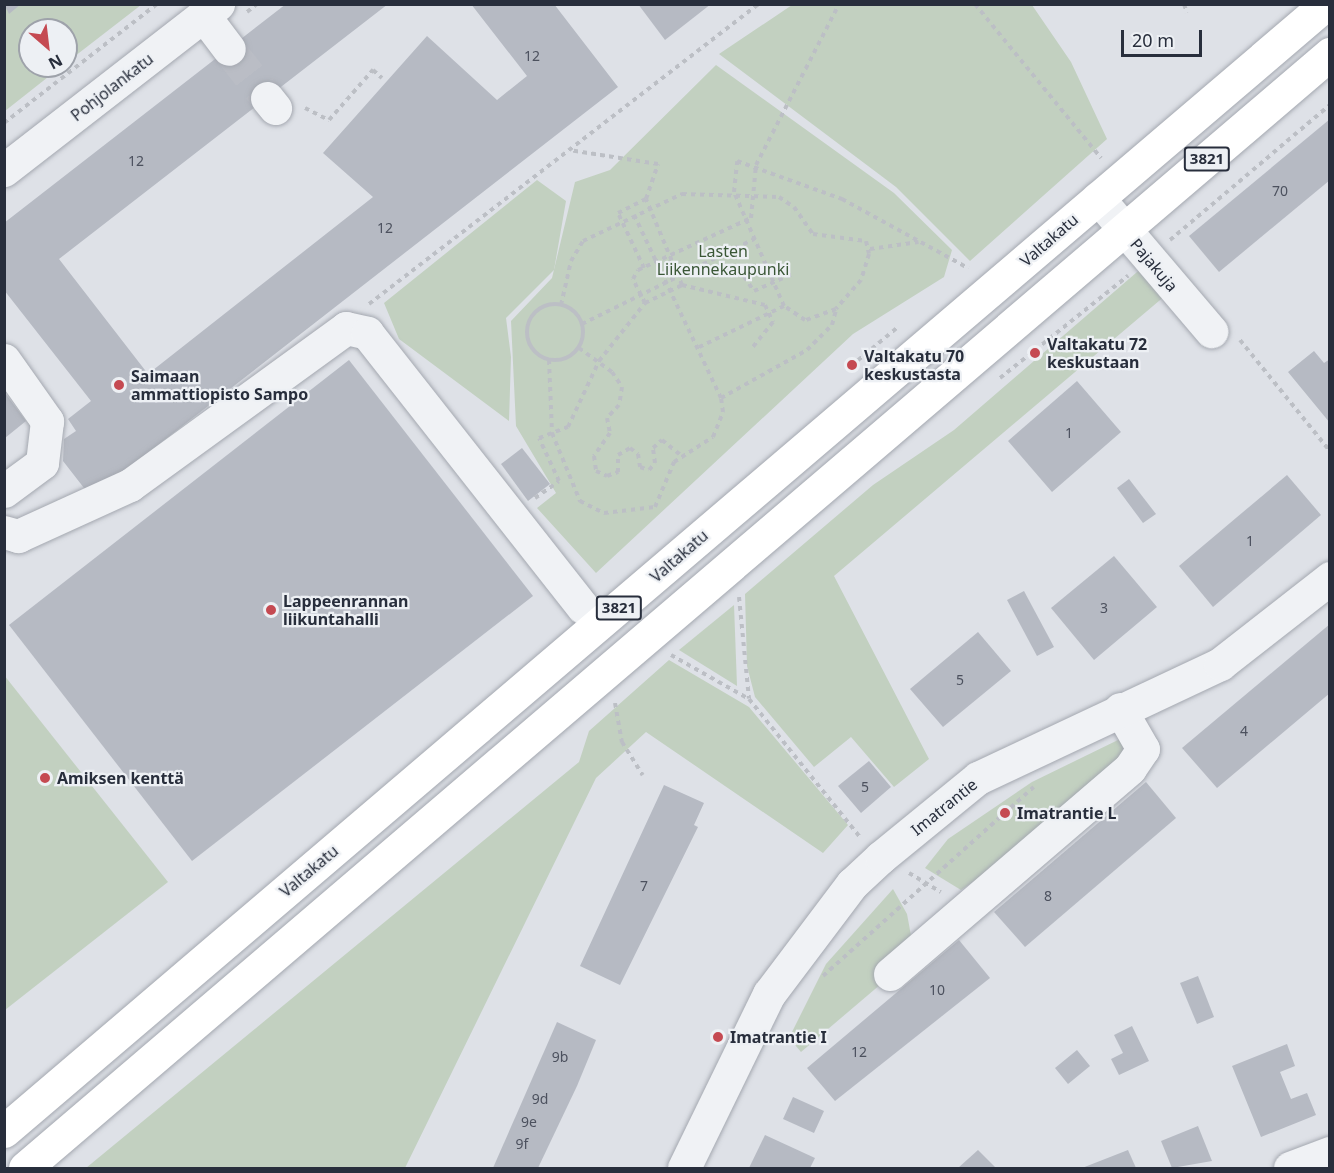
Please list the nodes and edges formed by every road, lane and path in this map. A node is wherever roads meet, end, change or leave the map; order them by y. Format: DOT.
graph roads {
  1 [pos="157,4"];
  2 [pos="758,4"];
  3 [pos="839,4"];
  4 [pos="1184,4"];
  5 [pos="1326,4"];
  6 [pos="211,10"];
  7 [pos="1187,14"];
  8 [pos="229,49"];
  9 [pos="1329,54"];
  10 [pos="382,78"];
  11 [pos="271,103"];
  12 [pos="1329,105"];
  13 [pos="4,123"];
  14 [pos="569,150"];
  15 [pos="756,165"];
  16 [pos="4,170"];
  17 [pos="734,192"];
  18 [pos="754,193"];
  19 [pos="1098,198"];
  20 [pos="646,199"];
  21 [pos="649,208"];
  22 [pos="634,215"];
  23 [pos="622,220"];
  24 [pos="746,220"];
  25 [pos="1124,229"];
  26 [pos="754,239"];
  27 [pos="919,242"];
  28 [pos="1164,245"];
  29 [pos="870,249"];
  30 [pos="669,256"];
  31 [pos="656,262"];
  32 [pos="982,267"];
  33 [pos="644,268"];
  34 [pos="739,269"];
  35 [pos="792,274"];
  36 [pos="678,276"];
  37 [pos="665,282"];
  38 [pos="774,282"];
  39 [pos="682,285"];
  40 [pos="670,291"];
  41 [pos="640,295"];
  42 [pos="645,303"];
  43 [pos="561,305"];
  44 [pos="784,306"];
  45 [pos="836,309"];
  46 [pos="769,312"];
  47 [pos="582,324"];
  48 [pos="1211,331"];
  49 [pos="367,333"];
  50 [pos="579,348"];
  51 [pos="697,348"];
  52 [pos="752,348"];
  53 [pos="4,360"];
  54 [pos="549,360"];
  55 [pos="599,361"];
  56 [pos="721,398"];
  57 [pos="552,433"];
  58 [pos="682,456"];
  59 [pos="4,491"];
  60 [pos="525,506"];
  61 [pos="4,532"];
  62 [pos="1329,578"];
  63 [pos="738,587"];
  64 [pos="583,607"];
  65 [pos="616,691"];
  66 [pos="1120,709"];
  67 [pos="643,775"];
  68 [pos="859,836"];
  69 [pos="927,882"];
  70 [pos="890,974"];
  71 [pos="816,982"];
  72 [pos="4,1131"];
  73 [pos="1329,1153"];
  74 [pos="25,1168"];
  75 [pos="684,1168"];
  76 [pos="1290,1168"];
  1 -- 13 [label="path"];
  2 -- 14 [label="path"];
  3 -- 15 [label="path"];
  4 -- 7 [label="path"];
  5 -- 19 [label="main road, Valtakatu / 3821"];
  6 -- 8 [label="street"];
  6 -- 16 [label="street, Pohjolankatu"];
  9 -- 25 [label="main road, 3821"];
  10 -- 11 [label="path"];
  12 -- 28 [label="path"];
  14 -- 20 [label="path"];
  14 -- 49 [label="path"];
  15 -- 17 [label="path"];
  15 -- 18 [label="path"];
  15 -- 27 [label="path"];
  17 -- 18 [label="path"];
  17 -- 21 [label="path"];
  17 -- 24 [label="path"];
  18 -- 24 [label="path"];
  18 -- 29 [label="path"];
  19 -- 25 [label="street, Pajakuja"];
  19 -- 72 [label="main road, Valtakatu / 3821"];
  20 -- 21 [label="path"];
  20 -- 23 [label="path"];
  21 -- 22 [label="path"];
  21 -- 30 [label="path"];
  22 -- 23 [label="path"];
  22 -- 31 [label="path"];
  23 -- 33 [label="path"];
  23 -- 43 [label="path"];
  24 -- 26 [label="path"];
  24 -- 30 [label="path"];
  25 -- 48 [label="street, Pajakuja"];
  25 -- 74 [label="main road, 3821"];
  26 -- 36 [label="path"];
  26 -- 38 [label="path"];
  27 -- 29 [label="path"];
  27 -- 32 [label="path"];
  29 -- 45 [label="path"];
  30 -- 31 [label="path"];
  30 -- 36 [label="path"];
  31 -- 33 [label="path"];
  31 -- 37 [label="path"];
  33 -- 41 [label="path"];
  34 -- 38 [label="path"];
  35 -- 38 [label="path"];
  36 -- 37 [label="path"];
  36 -- 39 [label="path"];
  37 -- 40 [label="path"];
  37 -- 41 [label="path"];
  38 -- 44 [label="path"];
  39 -- 40 [label="path"];
  39 -- 46 [label="path"];
  40 -- 42 [label="path"];
  40 -- 51 [label="path"];
  41 -- 42 [label="path"];
  41 -- 47 [label="path"];
  42 -- 55 [label="path"];
  43 -- 47 [label="path"];
  43 -- 54 [label="path"];
  44 -- 45 [label="path"];
  44 -- 46 [label="path"];
  45 -- 56 [label="path"];
  46 -- 51 [label="path"];
  46 -- 52 [label="path"];
  47 -- 50 [label="path"];
  49 -- 61 [label="street"];
  49 -- 64 [label="street"];
  50 -- 54 [label="path"];
  50 -- 55 [label="path"];
  51 -- 56 [label="path"];
  53 -- 59 [label="street"];
  54 -- 57 [label="path"];
  55 -- 57 [label="path"];
  55 -- 58 [label="path"];
  56 -- 58 [label="path"];
  57 -- 58 [label="path"];
  57 -- 60 [label="path"];
  62 -- 66 [label="street, Imatrantie"];
  63 -- 68 [label="path"];
  65 -- 67 [label="path"];
  66 -- 70 [label="street"];
  66 -- 75 [label="street, Imatrantie"];
  69 -- 71 [label="path"];
  73 -- 76 [label="street"];
}
